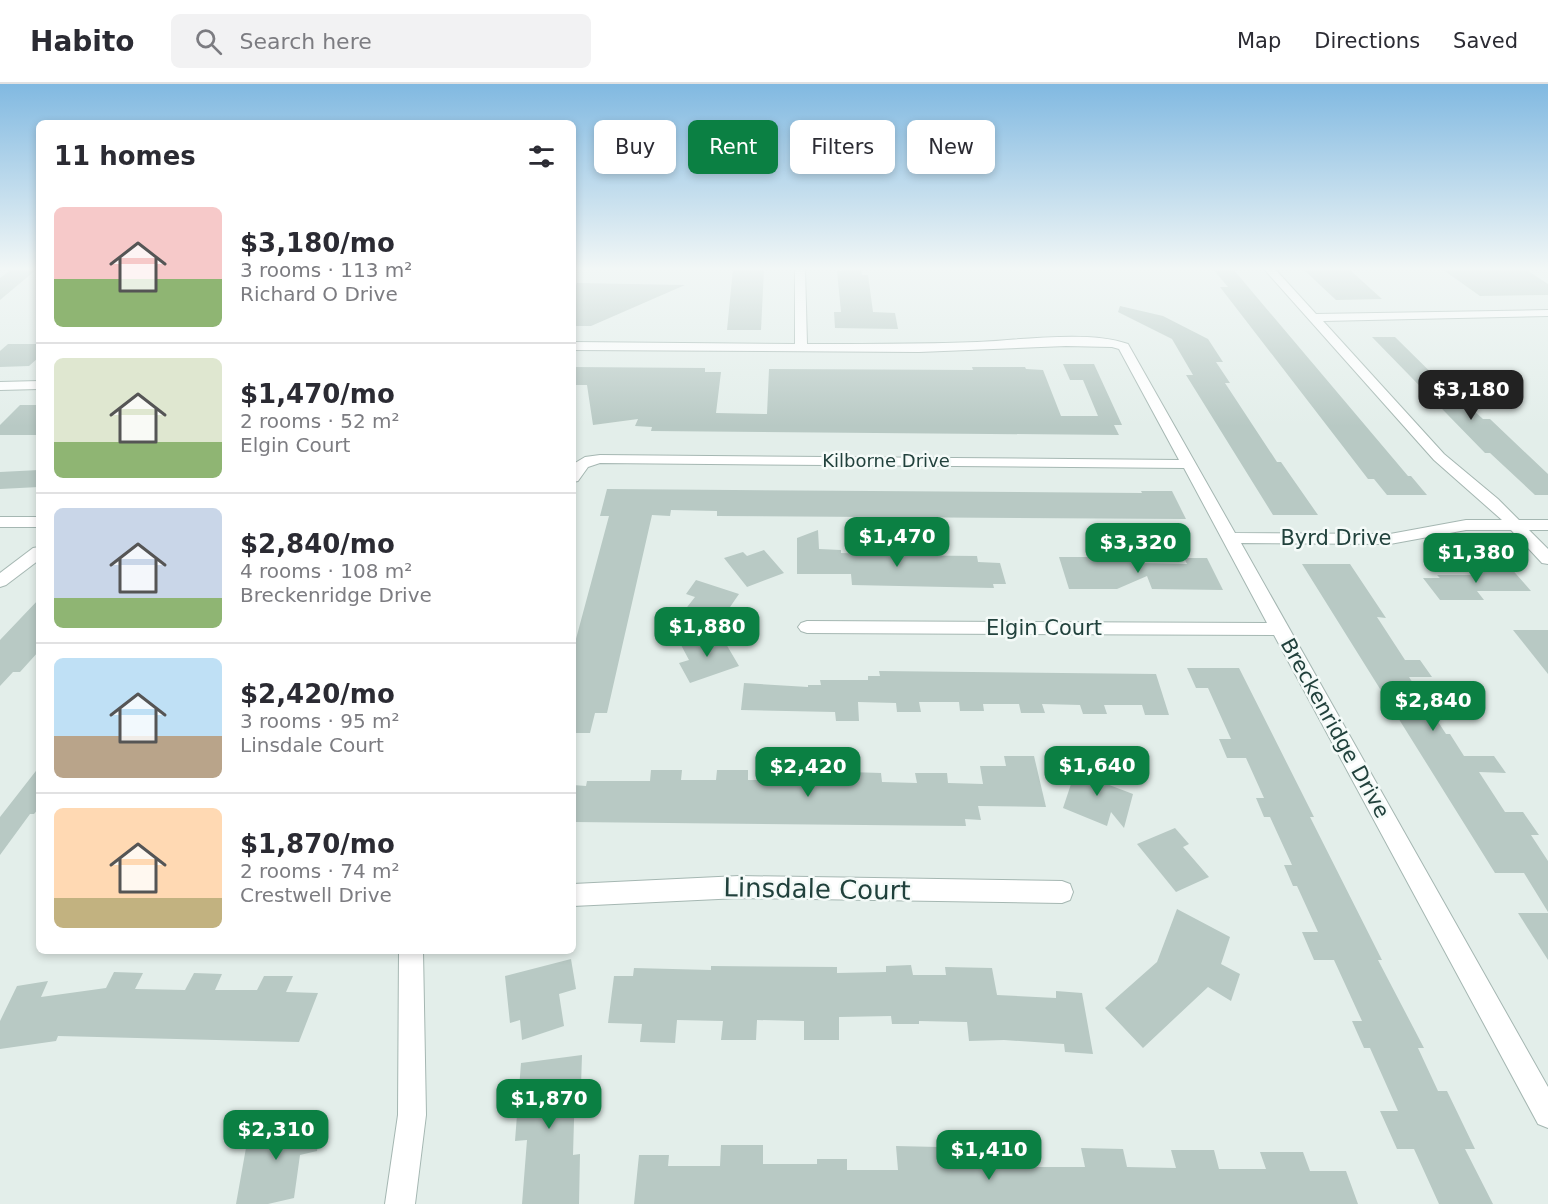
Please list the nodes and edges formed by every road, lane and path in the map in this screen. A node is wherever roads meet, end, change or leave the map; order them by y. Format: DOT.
graph roads {
  1 [pos="801,321"];
  2 [pos="1317,321"];
  3 [pos="576,346"];
  4 [pos="801,347"];
  5 [pos="36,385"];
  6 [pos="0,386"];
  7 [pos="1190,464"];
  8 [pos="576,471"];
  9 [pos="0,522"];
  10 [pos="36,522"];
  11 [pos="1516,524"];
  12 [pos="1548,525"];
  13 [pos="1231,538"];
  14 [pos="36,554"];
  15 [pos="1548,560"];
  16 [pos="0,581"];
  17 [pos="807,627"];
  18 [pos="1281,629"];
  19 [pos="1062,892"];
  20 [pos="576,895"];
  21 [pos="411,954"];
  22 [pos="1548,1114"];
  23 [pos="400,1204"];
  1 -- 4 [label="street"];
  2 -- 11 [label="street"];
  3 -- 4 [label="street"];
  4 -- 7 [label="street, Breckenridge Drive"];
  5 -- 6 [label="street"];
  7 -- 8 [label="street, Kilborne Drive"];
  7 -- 13 [label="street, Breckenridge Drive"];
  9 -- 10 [label="street"];
  11 -- 12 [label="street, Byrd Drive"];
  11 -- 13 [label="street, Byrd Drive"];
  11 -- 15 [label="street"];
  13 -- 18 [label="street, Breckenridge Drive"];
  14 -- 16 [label="street"];
  17 -- 18 [label="street, Elgin Court"];
  18 -- 22 [label="street, Breckenridge Drive"];
  19 -- 20 [label="street, Linsdale Court"];
  21 -- 23 [label="street"];
}
